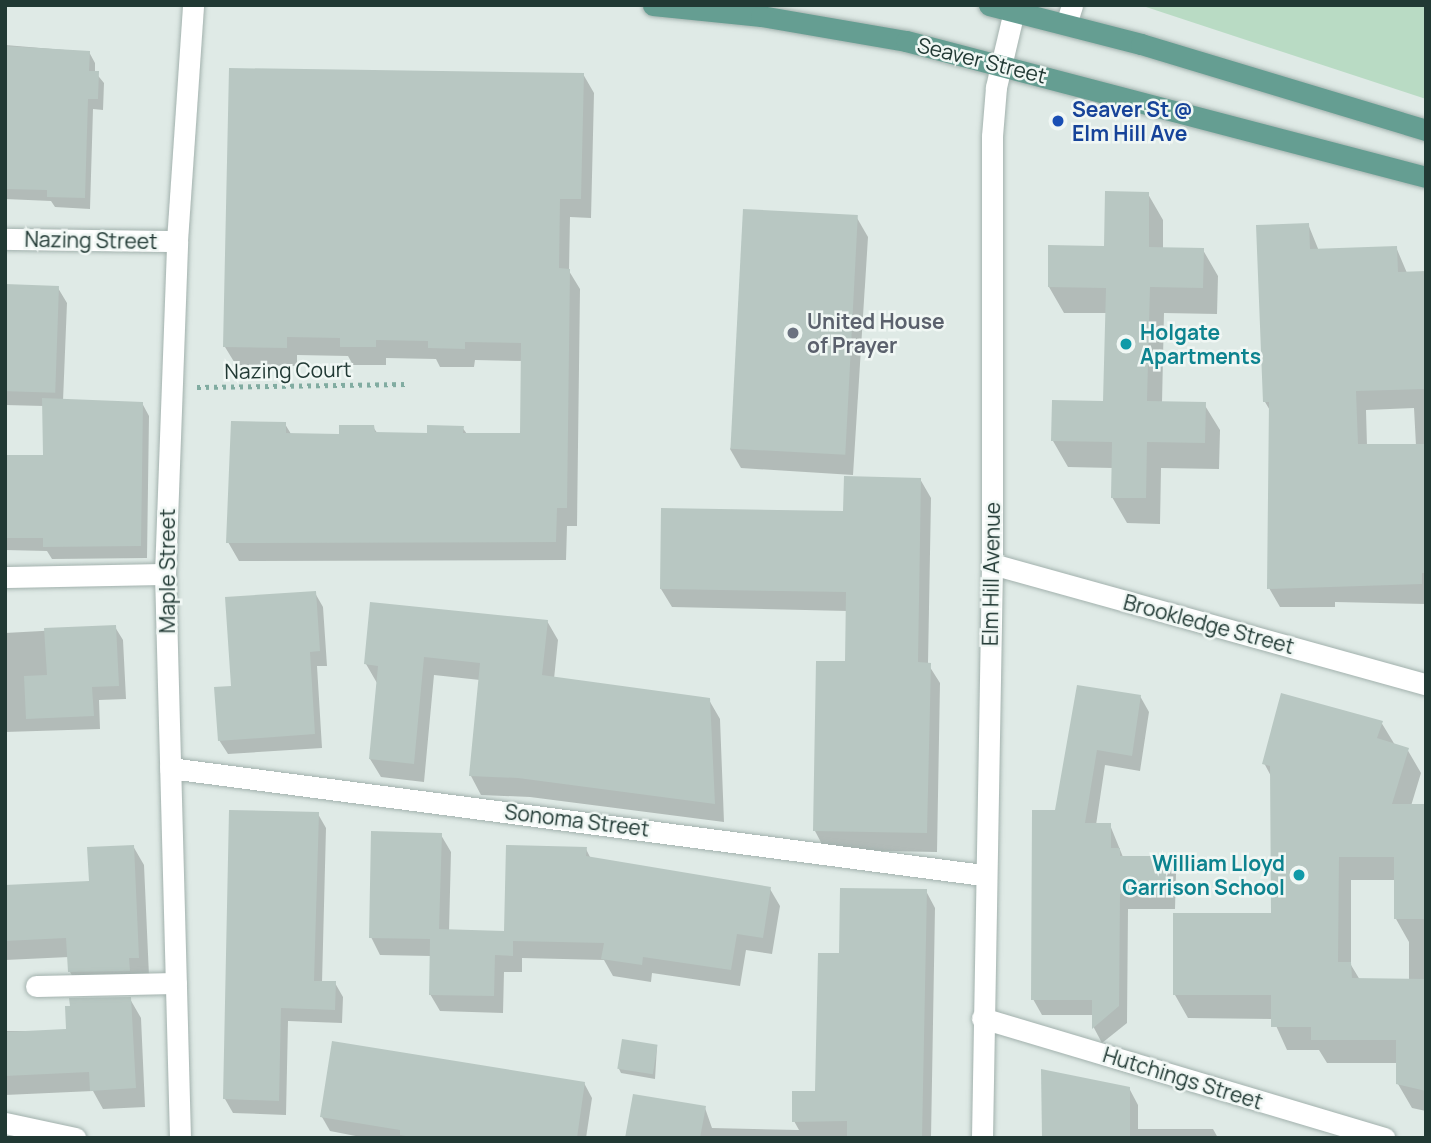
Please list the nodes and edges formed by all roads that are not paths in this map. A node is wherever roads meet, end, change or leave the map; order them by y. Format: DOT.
graph roads {
  1 [pos="192,5"];
  2 [pos="653,5"];
  3 [pos="989,5"];
  4 [pos="1014,11"];
  5 [pos="1069,15"];
  6 [pos="1001,65"];
  7 [pos="1426,130"];
  8 [pos="1426,177"];
  9 [pos="5,239"];
  10 [pos="177,241"];
  11 [pos="992,564"];
  12 [pos="165,574"];
  13 [pos="5,577"];
  14 [pos="1426,684"];
  15 [pos="170,768"];
  16 [pos="984,875"];
  17 [pos="176,983"];
  18 [pos="36,986"];
  19 [pos="982,1018"];
  20 [pos="5,1123"];
  21 [pos="75,1138"];
  22 [pos="180,1138"];
  23 [pos="982,1138"];
  24 [pos="1385,1138"];
  1 -- 10 [label="street, Maple Street"];
  2 -- 6 [label="main road, Seaver Street"];
  3 -- 4 [label="main road"];
  4 -- 5 [label="main road"];
  4 -- 6 [label="street, Elm Hill Avenue"];
  5 -- 7 [label="main road"];
  6 -- 8 [label="main road, Seaver Street"];
  6 -- 11 [label="street, Elm Hill Avenue"];
  9 -- 10 [label="street, Nazing Street"];
  10 -- 12 [label="street, Maple Street"];
  11 -- 14 [label="street, Brookledge Street"];
  11 -- 16 [label="street, Elm Hill Avenue"];
  12 -- 13 [label="street"];
  12 -- 15 [label="street, Maple Street"];
  15 -- 16 [label="street, Sonoma Street"];
  15 -- 17 [label="street, Maple Street"];
  16 -- 19 [label="street, Elm Hill Avenue"];
  17 -- 18 [label="street"];
  17 -- 22 [label="street, Maple Street"];
  19 -- 23 [label="street, Elm Hill Avenue"];
  19 -- 24 [label="street, Hutchings Street"];
  20 -- 21 [label="street"];
}
